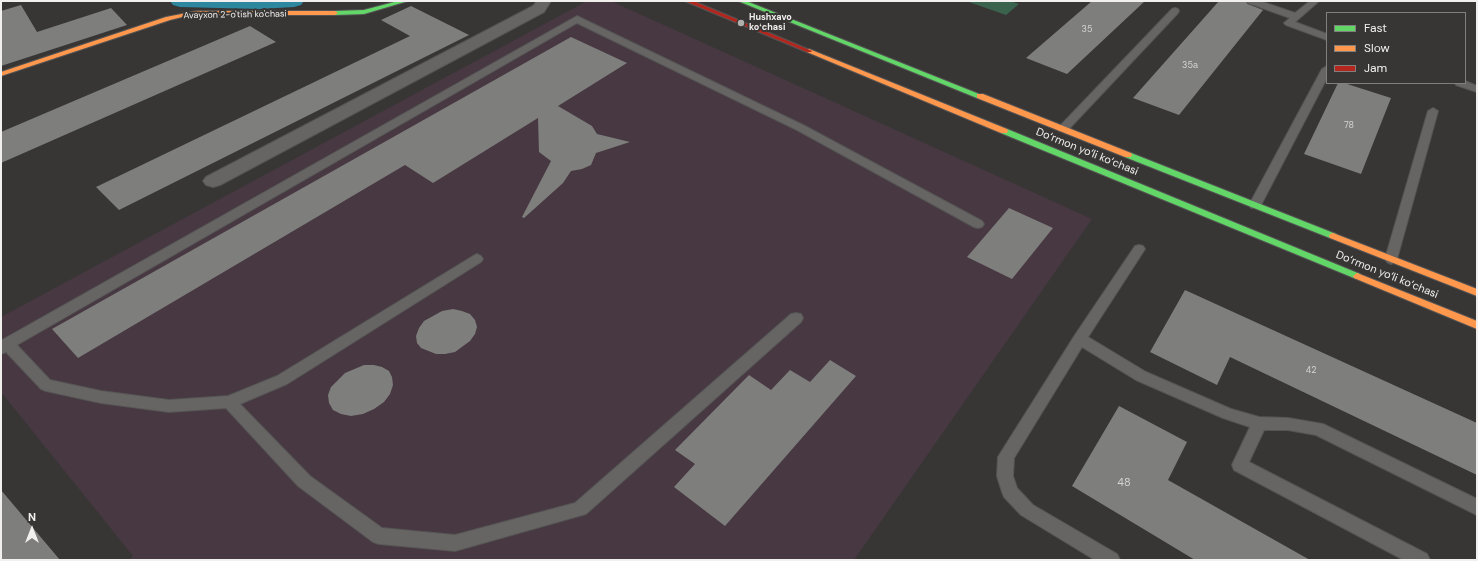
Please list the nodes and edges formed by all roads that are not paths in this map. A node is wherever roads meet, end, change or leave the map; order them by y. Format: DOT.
graph roads {
  1 [pos="406,1"];
  2 [pos="544,1"];
  3 [pos="688,1"];
  4 [pos="741,1"];
  5 [pos="1251,1"];
  6 [pos="1315,1"];
  7 [pos="1175,11"];
  8 [pos="1296,17"];
  9 [pos="1326,37"];
  10 [pos="1326,71"];
  11 [pos="1,74"];
  12 [pos="1463,84"];
  13 [pos="1477,89"];
  14 [pos="1433,111"];
  15 [pos="1063,129"];
  16 [pos="214,181"];
  17 [pos="1255,205"];
  18 [pos="978,224"];
  19 [pos="1140,249"];
  20 [pos="477,259"];
  21 [pos="1391,259"];
  22 [pos="1477,293"];
  23 [pos="796,318"];
  24 [pos="1477,325"];
  25 [pos="1080,340"];
  26 [pos="4,346"];
  27 [pos="229,402"];
  28 [pos="1259,423"];
  29 [pos="1477,506"];
  30 [pos="1111,560"];
  31 [pos="1421,560"];
  1 -- 11 [label="main road, Avayxon 2-o'tish ko'chasi"];
  2 -- 16 [label="street"];
  3 -- 24 [label="main road, Do‘rmon yo‘li ko‘chasi"];
  4 -- 15 [label="main road, Do‘rmon yo‘li ko‘chasi"];
  5 -- 8 [label="lane"];
  6 -- 8 [label="lane"];
  7 -- 15 [label="lane"];
  8 -- 9 [label="lane"];
  10 -- 17 [label="lane"];
  12 -- 13 [label="lane"];
  14 -- 21 [label="lane"];
  15 -- 17 [label="main road, Do‘rmon yo‘li ko‘chasi"];
  17 -- 21 [label="main road, Do‘rmon yo‘li ko‘chasi"];
  18 -- 26 [label="lane"];
  19 -- 25 [label="lane"];
  20 -- 27 [label="lane"];
  21 -- 22 [label="main road, Do‘rmon yo‘li ko‘chasi"];
  23 -- 27 [label="lane"];
  25 -- 28 [label="lane"];
  25 -- 30 [label="lane"];
  26 -- 27 [label="lane"];
  28 -- 29 [label="lane"];
  28 -- 31 [label="lane"];
}
